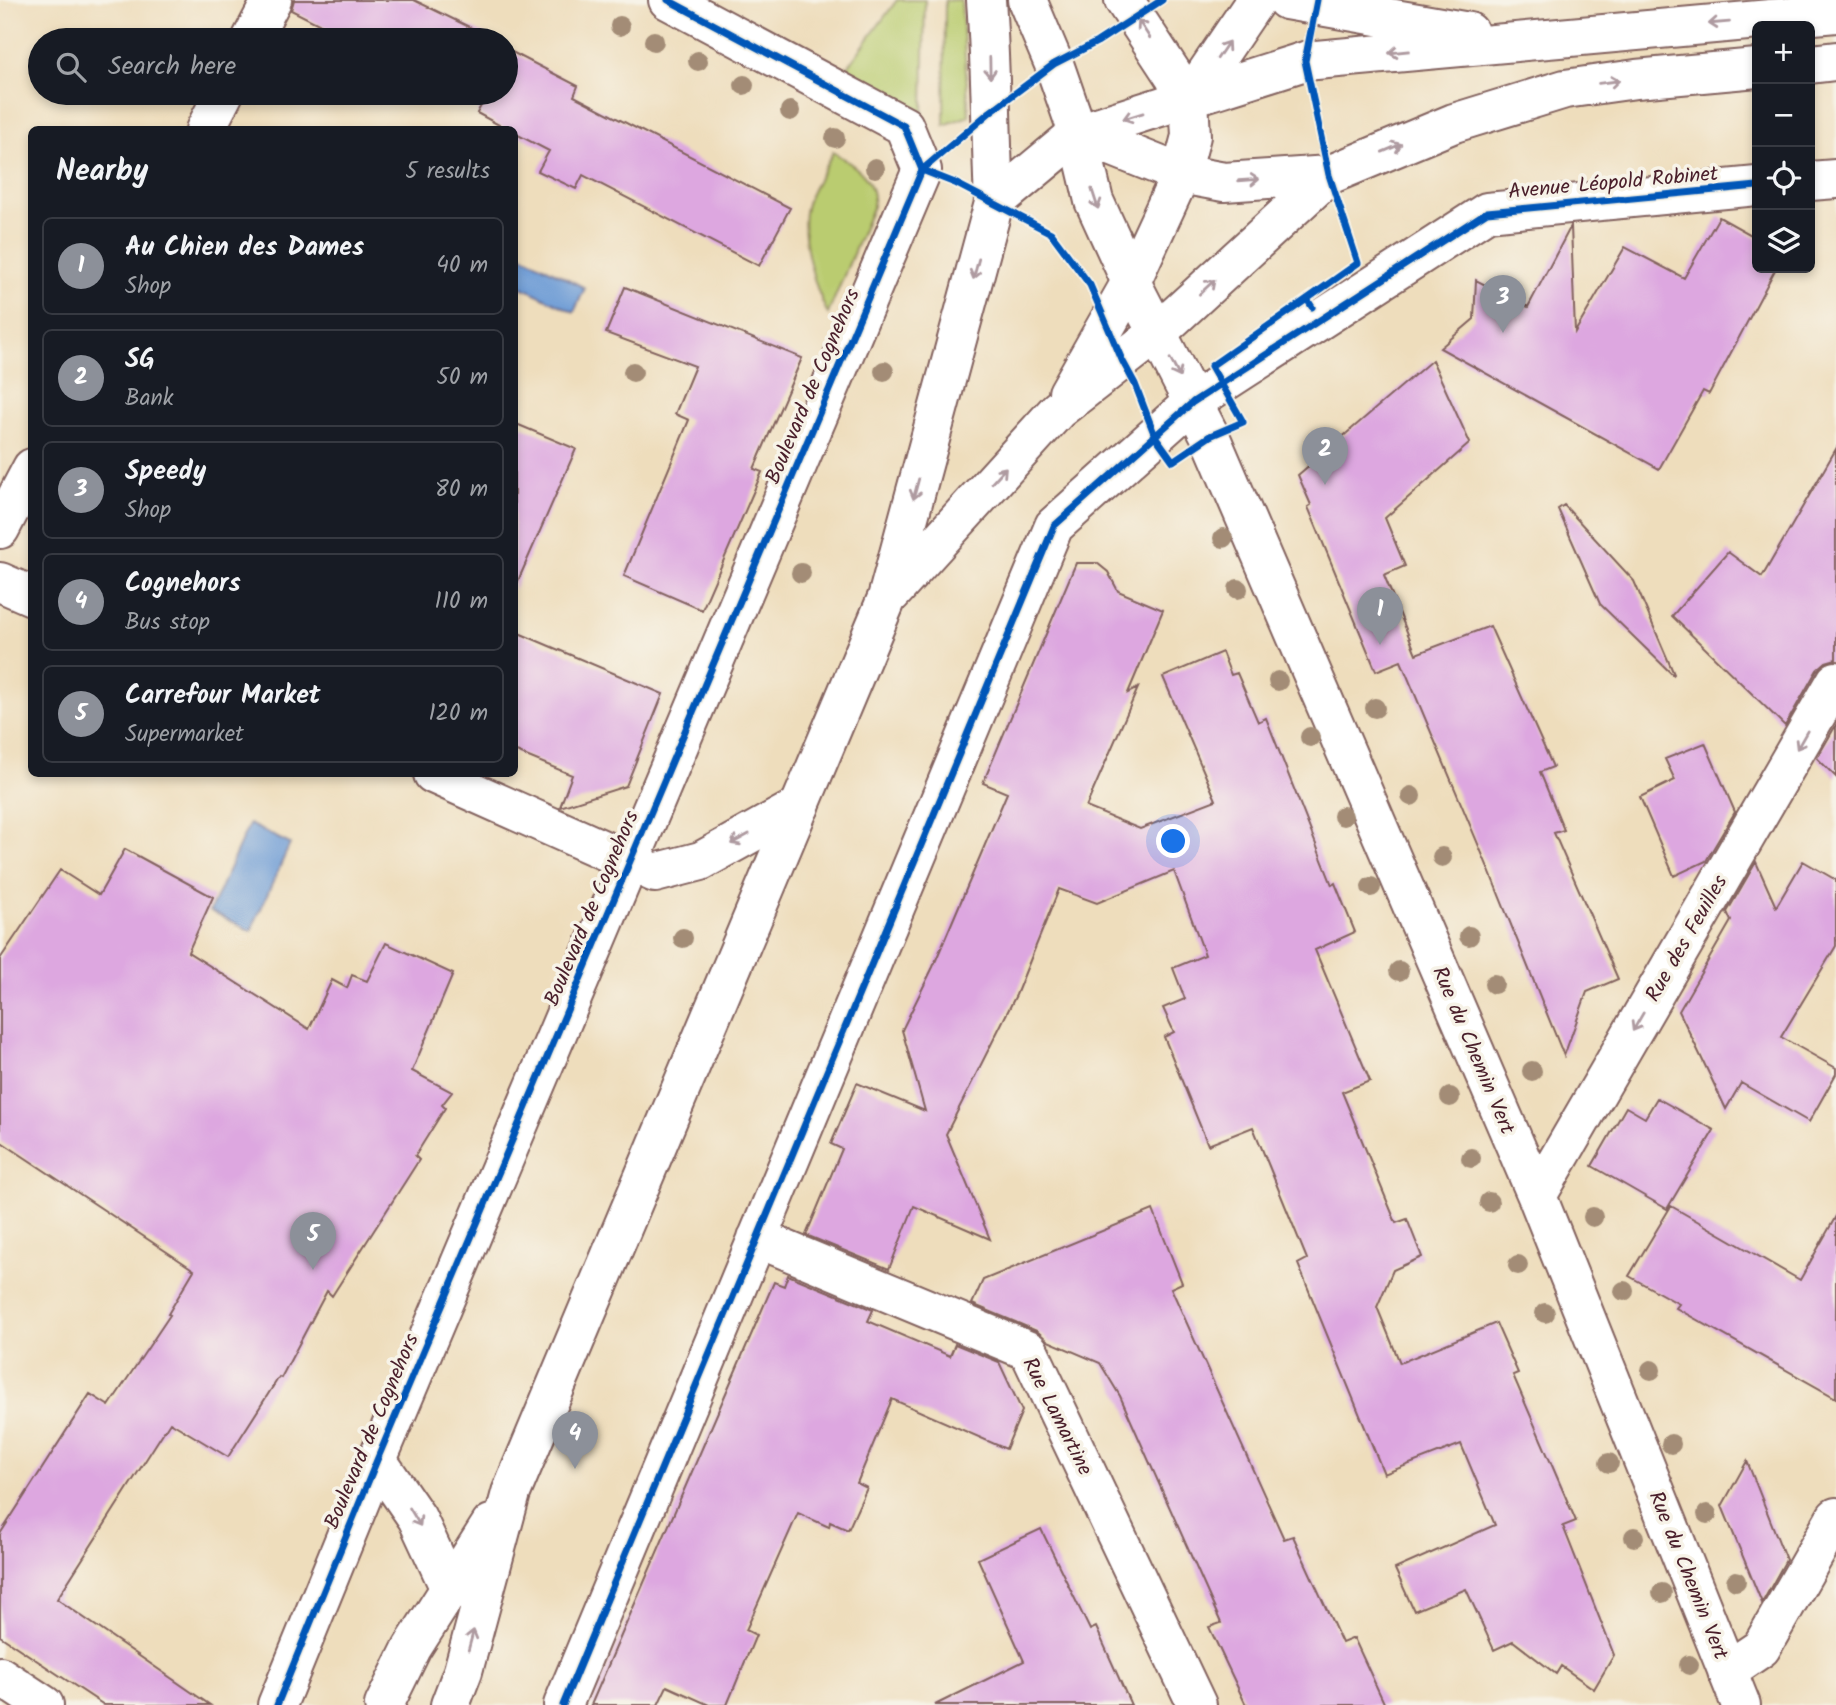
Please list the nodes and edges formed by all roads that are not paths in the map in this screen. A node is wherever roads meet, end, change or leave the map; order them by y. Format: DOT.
graph roads {
  1 [pos="272,0"];
  2 [pos="668,0"];
  3 [pos="986,0"];
  4 [pos="1027,0"];
  5 [pos="1124,0"];
  6 [pos="1256,0"];
  7 [pos="1286,0"];
  8 [pos="1836,13"];
  9 [pos="257,28"];
  10 [pos="1516,41"];
  11 [pos="1836,61"];
  12 [pos="1815,63"];
  13 [pos="1752,68"];
  14 [pos="1189,99"];
  15 [pos="218,105"];
  16 [pos="207,126"];
  17 [pos="1078,133"];
  18 [pos="1181,174"];
  19 [pos="1329,175"];
  20 [pos="1836,179"];
  21 [pos="1815,181"];
  22 [pos="1752,186"];
  23 [pos="994,203"];
  24 [pos="1131,282"];
  25 [pos="1157,333"];
  26 [pos="1193,402"];
  27 [pos="1058,410"];
  28 [pos="28,476"];
  29 [pos="0,529"];
  30 [pos="0,582"];
  31 [pos="28,594"];
  32 [pos="887,598"];
  33 [pos="1836,681"];
  34 [pos="440,777"];
  35 [pos="800,806"];
  36 [pos="631,861"];
  37 [pos="1537,1196"];
  38 [pos="757,1238"];
  39 [pos="377,1460"];
  40 [pos="511,1493"];
  41 [pos="1836,1517"];
  42 [pos="450,1589"];
  43 [pos="0,1676"];
  44 [pos="1734,1688"];
  45 [pos="44,1705"];
  46 [pos="277,1705"];
  47 [pos="384,1705"];
  48 [pos="450,1705"];
  49 [pos="563,1705"];
  50 [pos="1197,1705"];
  1 -- 9 [label="street"];
  2 -- 36 [label="street, Boulevard de Cognehors"];
  3 -- 23 [label="street, one-way"];
  4 -- 17 [label="street"];
  14 -- 5 [label="street, one-way"];
  14 -- 6 [label="street, one-way"];
  7 -- 10 [label="street"];
  8 -- 10 [label="street, one-way"];
  10 -- 14 [label="street, one-way"];
  11 -- 12 [label="street"];
  19 -- 13 [label="street, one-way"];
  14 -- 17 [label="street, one-way"];
  14 -- 18 [label="street"];
  15 -- 16 [label="street"];
  17 -- 18 [label="street"];
  17 -- 23 [label="street"];
  17 -- 24 [label="street, one-way"];
  18 -- 19 [label="street, one-way"];
  18 -- 24 [label="street"];
  25 -- 19 [label="street, one-way"];
  20 -- 21 [label="street"];
  22 -- 26 [label="street, Avenue Léopold Robinet"];
  23 -- 32 [label="street, one-way"];
  24 -- 25 [label="street"];
  24 -- 27 [label="street"];
  25 -- 26 [label="street, one-way"];
  25 -- 27 [label="street"];
  26 -- 37 [label="street, Rue du Chemin Vert"];
  26 -- 38 [label="street"];
  32 -- 27 [label="street, one-way"];
  28 -- 29 [label="street"];
  30 -- 31 [label="street"];
  32 -- 35 [label="street"];
  33 -- 37 [label="street, Rue des Feuilles, one-way"];
  34 -- 36 [label="street"];
  35 -- 36 [label="street, one-way"];
  35 -- 40 [label="street"];
  36 -- 39 [label="street, Boulevard de Cognehors"];
  37 -- 44 [label="street, Rue du Chemin Vert"];
  38 -- 49 [label="street"];
  38 -- 50 [label="street, Rue Lamartine"];
  39 -- 42 [label="street, Boulevard de Cognehors, one-way"];
  39 -- 46 [label="street, Boulevard de Cognehors"];
  40 -- 42 [label="street"];
  48 -- 40 [label="street, one-way"];
  41 -- 44 [label="street"];
  42 -- 47 [label="street"];
  43 -- 45 [label="street"];
}
